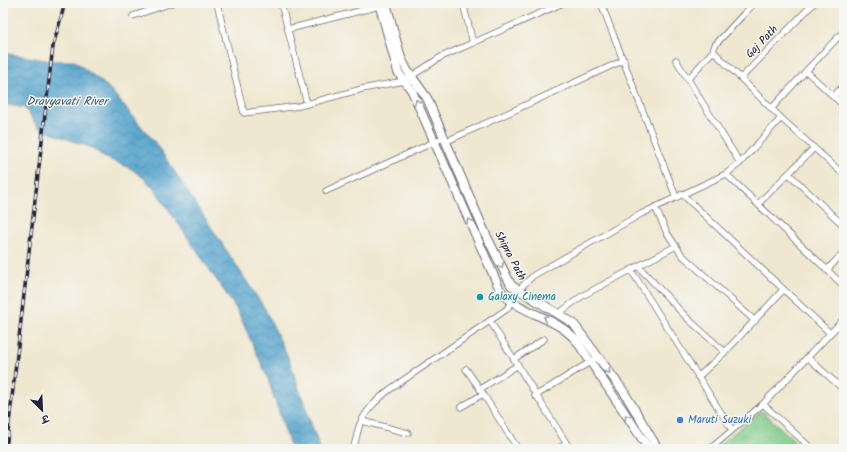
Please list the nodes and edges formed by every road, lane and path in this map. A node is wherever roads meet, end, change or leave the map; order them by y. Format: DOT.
graph roads {
  1 [pos="172,3"];
  2 [pos="217,3"];
  3 [pos="281,3"];
  4 [pos="463,3"];
  5 [pos="563,3"];
  6 [pos="601,3"];
  7 [pos="754,3"];
  8 [pos="814,3"];
  9 [pos="383,4"];
  10 [pos="133,16"];
  11 [pos="289,29"];
  12 [pos="844,31"];
  13 [pos="473,43"];
  14 [pos="712,51"];
  15 [pos="624,60"];
  16 [pos="676,60"];
  17 [pos="806,71"];
  18 [pos="741,78"];
  19 [pos="408,79"];
  20 [pos="688,79"];
  21 [pos="844,85"];
  22 [pos="833,96"];
  23 [pos="307,104"];
  24 [pos="844,106"];
  25 [pos="772,108"];
  26 [pos="781,118"];
  27 [pos="446,139"];
  28 [pos="434,141"];
  29 [pos="814,148"];
  30 [pos="740,163"];
  31 [pos="726,174"];
  32 [pos="789,174"];
  33 [pos="844,175"];
  34 [pos="326,191"];
  35 [pos="682,194"];
  36 [pos="676,198"];
  37 [pos="758,204"];
  38 [pos="655,207"];
  39 [pos="844,226"];
  40 [pos="676,246"];
  41 [pos="844,252"];
  42 [pos="638,266"];
  43 [pos="630,270"];
  44 [pos="827,270"];
  45 [pos="844,286"];
  46 [pos="783,290"];
  47 [pos="518,291"];
  48 [pos="511,302"];
  49 [pos="558,314"];
  50 [pos="844,319"];
  51 [pos="490,321"];
  52 [pos="755,321"];
  53 [pos="830,333"];
  54 [pos="544,339"];
  55 [pos="726,352"];
  56 [pos="598,357"];
  57 [pos="807,357"];
  58 [pos="516,362"];
  59 [pos="590,362"];
  60 [pos="466,369"];
  61 [pos="698,377"];
  62 [pos="844,390"];
  63 [pos="481,391"];
  64 [pos="536,396"];
  65 [pos="763,404"];
  66 [pos="461,407"];
  67 [pos="362,421"];
  68 [pos="732,430"];
  69 [pos="408,433"];
  70 [pos="568,446"];
  71 [pos="353,449"];
  72 [pos="518,449"];
  73 [pos="558,449"];
  74 [pos="649,449"];
  75 [pos="658,449"];
  76 [pos="710,449"];
  77 [pos="812,449"];
  1 -- 10 [label="street"];
  2 -- 23 [label="street"];
  3 -- 11 [label="street"];
  4 -- 13 [label="street"];
  5 -- 13 [label="street"];
  6 -- 15 [label="street"];
  7 -- 14 [label="street"];
  8 -- 18 [label="street, Gaj Path"];
  9 -- 11 [label="street"];
  9 -- 19 [label="street"];
  11 -- 23 [label="street"];
  12 -- 17 [label="street"];
  13 -- 19 [label="street"];
  14 -- 18 [label="street"];
  14 -- 20 [label="street"];
  15 -- 27 [label="street"];
  15 -- 36 [label="street"];
  16 -- 20 [label="street"];
  17 -- 22 [label="street"];
  17 -- 25 [label="street"];
  18 -- 25 [label="street"];
  19 -- 23 [label="street"];
  19 -- 27 [label="street, Shipra Path"];
  28 -- 19 [label="street, one-way"];
  20 -- 30 [label="street"];
  21 -- 22 [label="street"];
  22 -- 24 [label="street"];
  25 -- 26 [label="street"];
  26 -- 29 [label="street"];
  26 -- 30 [label="street"];
  27 -- 28 [label="street"];
  27 -- 47 [label="street, Shipra Path, one-way"];
  28 -- 34 [label="street"];
  48 -- 28 [label="street, one-way"];
  29 -- 32 [label="street"];
  29 -- 33 [label="street"];
  30 -- 31 [label="street"];
  31 -- 35 [label="street"];
  31 -- 37 [label="street"];
  32 -- 37 [label="street"];
  32 -- 39 [label="street"];
  35 -- 36 [label="street"];
  35 -- 46 [label="street"];
  36 -- 38 [label="street"];
  37 -- 44 [label="street"];
  38 -- 40 [label="street"];
  38 -- 47 [label="street"];
  40 -- 42 [label="street"];
  40 -- 52 [label="street"];
  41 -- 44 [label="street"];
  42 -- 43 [label="street"];
  42 -- 55 [label="street"];
  43 -- 49 [label="street"];
  43 -- 61 [label="street"];
  44 -- 45 [label="street"];
  46 -- 52 [label="street"];
  46 -- 53 [label="street"];
  47 -- 48 [label="street"];
  47 -- 49 [label="street, Shipra Path"];
  48 -- 51 [label="street"];
  59 -- 48 [label="street, one-way"];
  49 -- 56 [label="street, Shipra Path"];
  50 -- 53 [label="street"];
  51 -- 58 [label="street"];
  51 -- 67 [label="street"];
  52 -- 55 [label="street"];
  53 -- 57 [label="street"];
  54 -- 58 [label="street"];
  55 -- 61 [label="street"];
  56 -- 59 [label="street"];
  56 -- 75 [label="street, Shipra Path, one-way"];
  57 -- 62 [label="street"];
  57 -- 65 [label="street"];
  58 -- 63 [label="street"];
  58 -- 64 [label="street"];
  59 -- 64 [label="street"];
  74 -- 59 [label="street, one-way"];
  60 -- 63 [label="street"];
  61 -- 68 [label="street"];
  63 -- 66 [label="street"];
  63 -- 72 [label="street"];
  64 -- 70 [label="street"];
  65 -- 68 [label="street"];
  65 -- 77 [label="street"];
  67 -- 69 [label="street"];
  67 -- 71 [label="street"];
  68 -- 76 [label="street"];
  70 -- 73 [label="street"];
}
